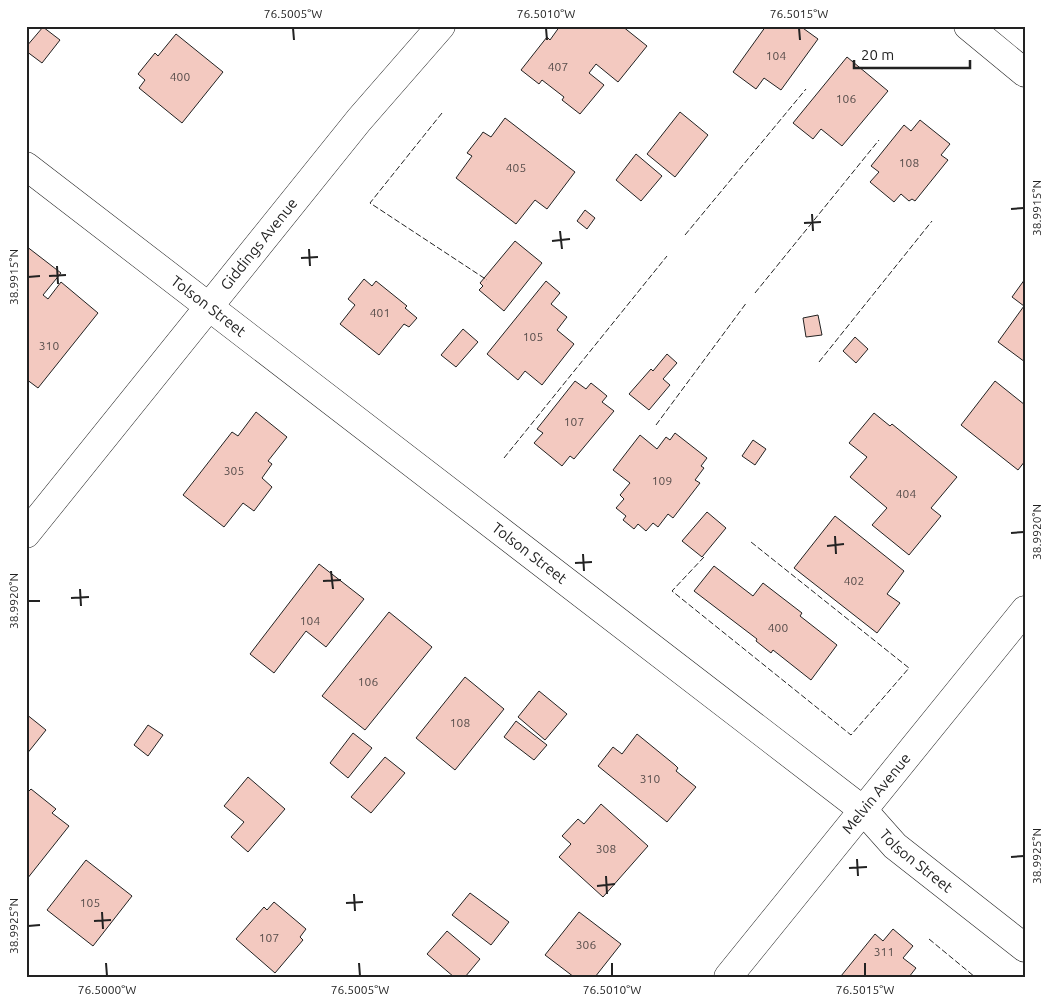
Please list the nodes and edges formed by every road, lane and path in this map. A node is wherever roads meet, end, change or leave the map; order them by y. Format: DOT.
graph roads {
  1 [pos="441,26"];
  2 [pos="968,26"];
  3 [pos="1025,73"];
  4 [pos="26,166"];
  5 [pos="210,307"];
  6 [pos="26,534"];
  7 [pos="1025,610"];
  8 [pos="864,810"];
  9 [pos="1025,948"];
  10 [pos="728,977"];
  1 -- 5 [label="street, Giddings Avenue"];
  2 -- 3 [label="street"];
  4 -- 5 [label="street, Tolson Street"];
  5 -- 6 [label="street, Giddings Avenue"];
  5 -- 8 [label="street, Tolson Street"];
  7 -- 8 [label="street, Melvin Avenue"];
  8 -- 9 [label="street, Tolson Street"];
  8 -- 10 [label="street, Melvin Avenue"];
}
